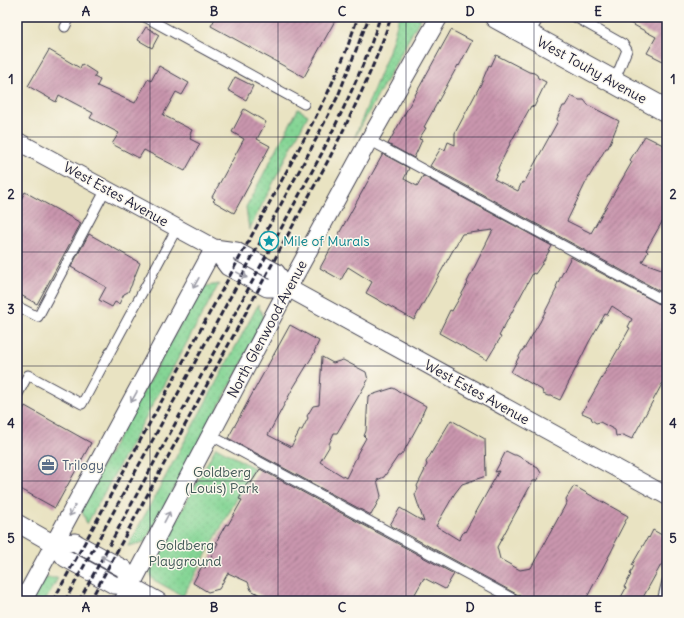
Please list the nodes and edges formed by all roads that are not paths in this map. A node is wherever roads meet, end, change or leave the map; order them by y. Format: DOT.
graph roads {
  1 [pos="70,17"];
  2 [pos="145,17"];
  3 [pos="439,17"];
  4 [pos="496,17"];
  5 [pos="574,17"];
  6 [pos="534,26"];
  7 [pos="65,27"];
  8 [pos="614,82"];
  9 [pos="304,104"];
  10 [pos="667,111"];
  11 [pos="17,140"];
  12 [pos="369,140"];
  13 [pos="106,189"];
  14 [pos="177,228"];
  15 [pos="214,248"];
  16 [pos="288,288"];
  17 [pos="667,302"];
  18 [pos="17,306"];
  19 [pos="17,396"];
  20 [pos="210,436"];
  21 [pos="667,496"];
  22 [pos="17,523"];
  23 [pos="54,544"];
  24 [pos="667,581"];
  25 [pos="131,586"];
  26 [pos="23,601"];
  27 [pos="123,601"];
  28 [pos="158,601"];
  29 [pos="517,601"];
  30 [pos="662,601"];
  1 -- 7 [label="lane"];
  2 -- 9 [label="lane"];
  3 -- 12 [label="street, North Glenwood Avenue"];
  4 -- 6 [label="street, West Touhy Avenue"];
  5 -- 8 [label="lane"];
  6 -- 8 [label="street, West Touhy Avenue"];
  8 -- 10 [label="street, West Touhy Avenue"];
  11 -- 13 [label="street, West Estes Avenue"];
  12 -- 16 [label="street, North Glenwood Avenue"];
  12 -- 17 [label="lane"];
  13 -- 14 [label="street, West Estes Avenue"];
  13 -- 18 [label="lane"];
  14 -- 15 [label="street, West Estes Avenue"];
  14 -- 19 [label="lane"];
  15 -- 16 [label="street, West Estes Avenue"];
  15 -- 23 [label="street, one-way"];
  16 -- 20 [label="street, North Glenwood Avenue"];
  16 -- 21 [label="street, West Estes Avenue"];
  25 -- 20 [label="street, North Glenwood Avenue, one-way"];
  20 -- 29 [label="lane"];
  22 -- 23 [label="street"];
  23 -- 25 [label="street"];
  23 -- 26 [label="street"];
  24 -- 30 [label="lane"];
  25 -- 27 [label="street, North Glenwood Avenue"];
  25 -- 28 [label="street"];
}
